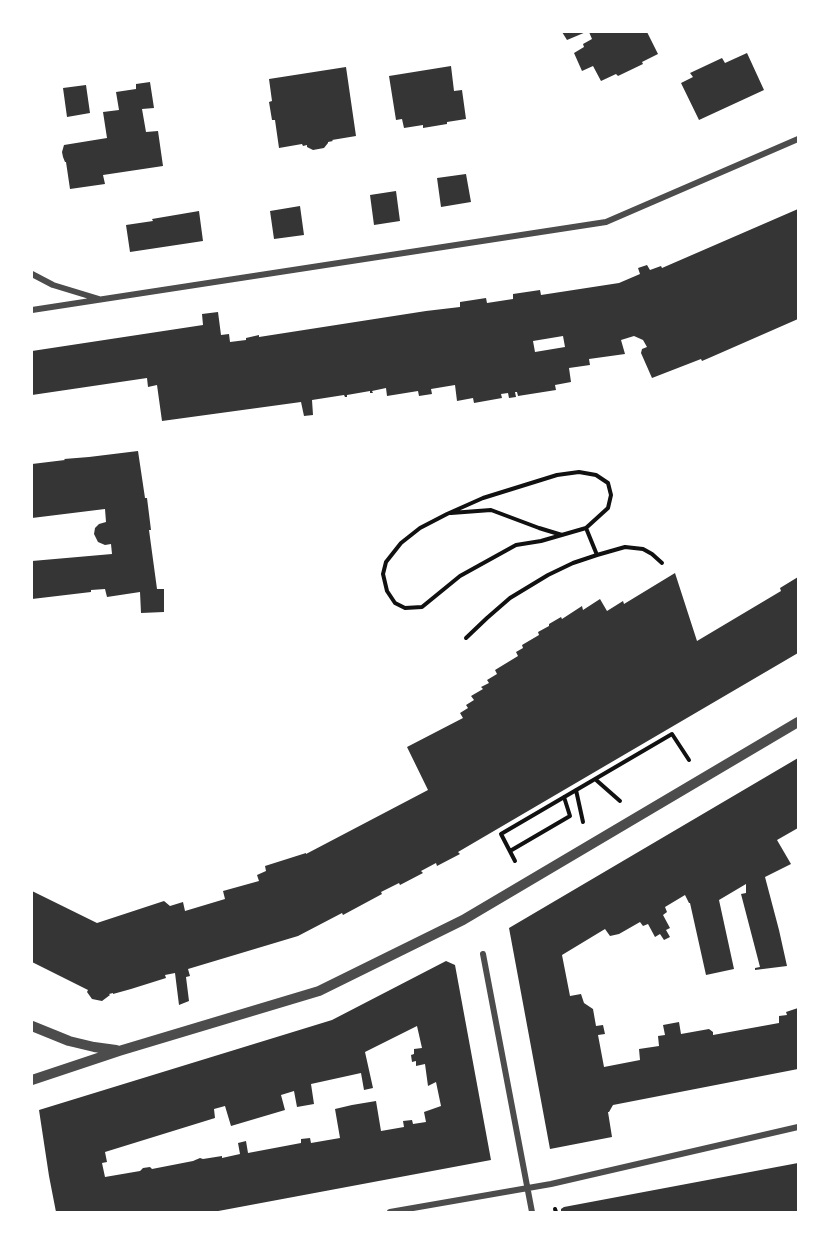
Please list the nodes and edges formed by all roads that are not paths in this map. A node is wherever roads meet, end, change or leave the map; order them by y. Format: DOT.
graph roads {
  1 [pos="798,140"];
  2 [pos="32,274"];
  3 [pos="102,300"];
  4 [pos="32,310"];
  5 [pos="798,722"];
  6 [pos="483,954"];
  7 [pos="32,1026"];
  8 [pos="119,1051"];
  9 [pos="32,1080"];
  10 [pos="798,1127"];
  11 [pos="527,1188"];
  12 [pos="390,1212"];
  13 [pos="532,1212"];
  1 -- 3 [label="street"];
  2 -- 3 [label="street"];
  3 -- 4 [label="street"];
  5 -- 8 [label="street"];
  6 -- 11 [label="street"];
  7 -- 8 [label="street"];
  8 -- 9 [label="street"];
  10 -- 11 [label="street"];
  11 -- 12 [label="street"];
  11 -- 13 [label="street"];
}
